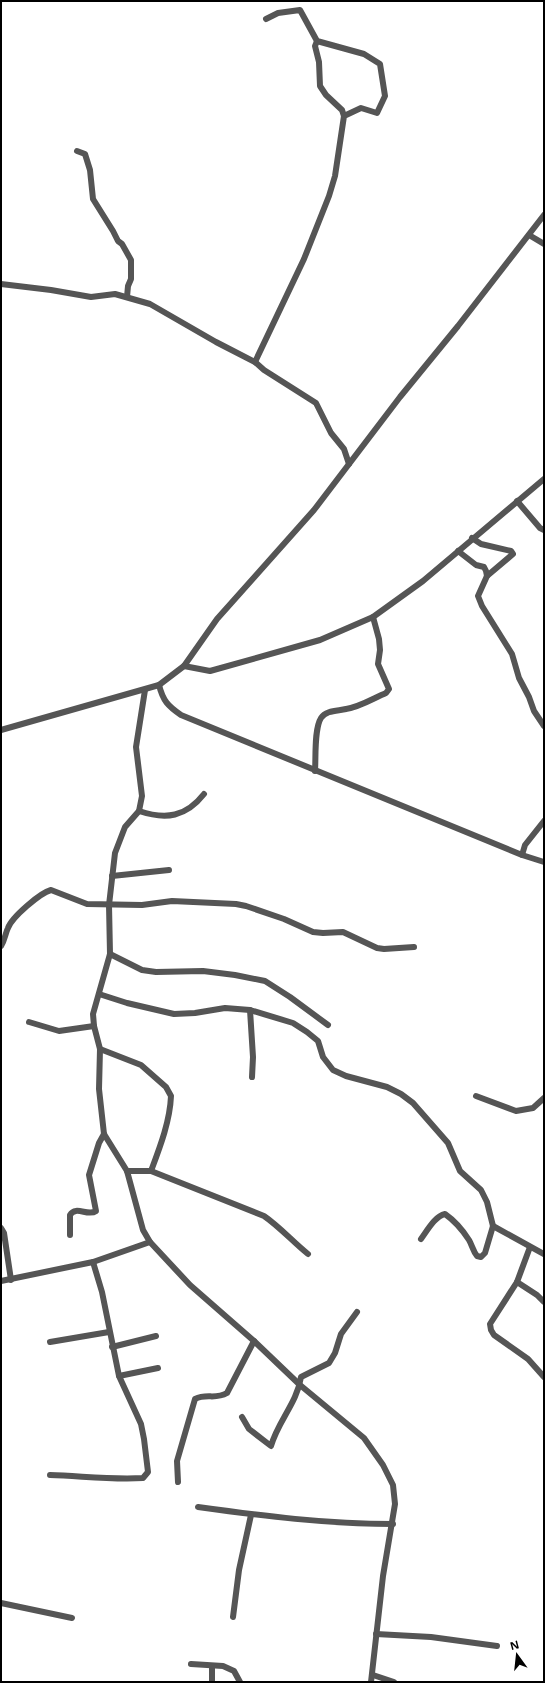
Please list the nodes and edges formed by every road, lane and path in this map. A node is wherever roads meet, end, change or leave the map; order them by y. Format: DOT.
graph roads {
  1 [pos="266,19"];
  2 [pos="318,41"];
  3 [pos="344,116"];
  4 [pos="77,151"];
  5 [pos="544,215"];
  6 [pos="529,235"];
  7 [pos="544,244"];
  8 [pos="1,284"];
  9 [pos="127,297"];
  10 [pos="255,362"];
  11 [pos="349,464"];
  12 [pos="544,479"];
  13 [pos="517,501"];
  14 [pos="544,530"];
  15 [pos="472,538"];
  16 [pos="458,551"];
  17 [pos="487,576"];
  18 [pos="373,617"];
  19 [pos="184,666"];
  20 [pos="159,685"];
  21 [pos="145,690"];
  22 [pos="544,726"];
  23 [pos="1,730"];
  24 [pos="315,771"];
  25 [pos="204,794"];
  26 [pos="139,811"];
  27 [pos="544,821"];
  28 [pos="522,855"];
  29 [pos="544,862"];
  30 [pos="168,870"];
  31 [pos="112,876"];
  32 [pos="109,905"];
  33 [pos="1,946"];
  34 [pos="414,947"];
  35 [pos="110,954"];
  36 [pos="99,994"];
  37 [pos="250,1010"];
  38 [pos="29,1022"];
  39 [pos="328,1025"];
  40 [pos="94,1026"];
  41 [pos="100,1049"];
  42 [pos="252,1077"];
  43 [pos="476,1096"];
  44 [pos="544,1098"];
  45 [pos="104,1134"];
  46 [pos="127,1171"];
  47 [pos="151,1171"];
  48 [pos="493,1226"];
  49 [pos="1,1228"];
  50 [pos="70,1235"];
  51 [pos="421,1240"];
  52 [pos="150,1242"];
  53 [pos="530,1247"];
  54 [pos="308,1254"];
  55 [pos="544,1254"];
  56 [pos="93,1262"];
  57 [pos="11,1280"];
  58 [pos="1,1281"];
  59 [pos="517,1282"];
  60 [pos="544,1302"];
  61 [pos="357,1312"];
  62 [pos="109,1332"];
  63 [pos="156,1336"];
  64 [pos="254,1341"];
  65 [pos="50,1342"];
  66 [pos="112,1347"];
  67 [pos="158,1368"];
  68 [pos="119,1376"];
  69 [pos="544,1377"];
  70 [pos="300,1384"];
  71 [pos="242,1417"];
  72 [pos="50,1475"];
  73 [pos="178,1482"];
  74 [pos="198,1507"];
  75 [pos="251,1515"];
  76 [pos="393,1524"];
  77 [pos="1,1603"];
  78 [pos="233,1617"];
  79 [pos="72,1618"];
  80 [pos="376,1634"];
  81 [pos="497,1646"];
  82 [pos="191,1664"];
  83 [pos="212,1666"];
  84 [pos="373,1675"];
  85 [pos="212,1682"];
  86 [pos="240,1682"];
  87 [pos="371,1682"];
  88 [pos="394,1682"];
  1 -- 2 [label="street"];
  2 -- 3 [label="street"];
  2 -- 3 [label="street"];
  3 -- 10 [label="street"];
  4 -- 9 [label="street"];
  5 -- 6 [label="street"];
  6 -- 7 [label="street"];
  6 -- 11 [label="street"];
  8 -- 9 [label="street"];
  9 -- 10 [label="street"];
  10 -- 11 [label="street"];
  11 -- 19 [label="street"];
  12 -- 13 [label="street"];
  13 -- 14 [label="street"];
  13 -- 15 [label="street"];
  15 -- 16 [label="street"];
  15 -- 17 [label="street"];
  16 -- 17 [label="street"];
  16 -- 18 [label="street"];
  17 -- 22 [label="street"];
  18 -- 19 [label="street"];
  18 -- 24 [label="street"];
  19 -- 20 [label="street"];
  20 -- 21 [label="street"];
  20 -- 24 [label="street"];
  21 -- 23 [label="street"];
  21 -- 26 [label="street"];
  24 -- 28 [label="street"];
  25 -- 26 [label="street"];
  26 -- 31 [label="street"];
  27 -- 28 [label="street"];
  28 -- 29 [label="street"];
  30 -- 31 [label="street"];
  31 -- 32 [label="street"];
  32 -- 33 [label="street"];
  32 -- 34 [label="street"];
  32 -- 35 [label="street"];
  35 -- 36 [label="street"];
  35 -- 39 [label="street"];
  36 -- 37 [label="street"];
  36 -- 40 [label="street"];
  37 -- 42 [label="street"];
  37 -- 48 [label="street"];
  38 -- 40 [label="street"];
  40 -- 41 [label="street"];
  41 -- 45 [label="street"];
  41 -- 47 [label="street"];
  43 -- 44 [label="street"];
  45 -- 46 [label="street"];
  45 -- 50 [label="street"];
  46 -- 47 [label="street"];
  46 -- 52 [label="street"];
  47 -- 54 [label="street"];
  48 -- 51 [label="street"];
  48 -- 53 [label="street"];
  49 -- 57 [label="street"];
  52 -- 56 [label="street"];
  52 -- 64 [label="street"];
  53 -- 55 [label="street"];
  53 -- 59 [label="street"];
  56 -- 57 [label="street"];
  56 -- 62 [label="street"];
  57 -- 58 [label="street"];
  59 -- 60 [label="street"];
  59 -- 69 [label="street"];
  61 -- 70 [label="street"];
  62 -- 65 [label="street"];
  62 -- 66 [label="street"];
  63 -- 66 [label="street"];
  64 -- 70 [label="street"];
  64 -- 73 [label="street"];
  66 -- 68 [label="street"];
  67 -- 68 [label="street"];
  68 -- 72 [label="street"];
  70 -- 71 [label="street"];
  70 -- 76 [label="street"];
  74 -- 75 [label="street"];
  75 -- 76 [label="street"];
  75 -- 78 [label="street"];
  76 -- 80 [label="street"];
  77 -- 79 [label="street"];
  80 -- 81 [label="street"];
  80 -- 84 [label="street"];
  82 -- 83 [label="street"];
  83 -- 85 [label="street"];
  83 -- 86 [label="street"];
  84 -- 87 [label="street"];
  84 -- 88 [label="street"];
}
